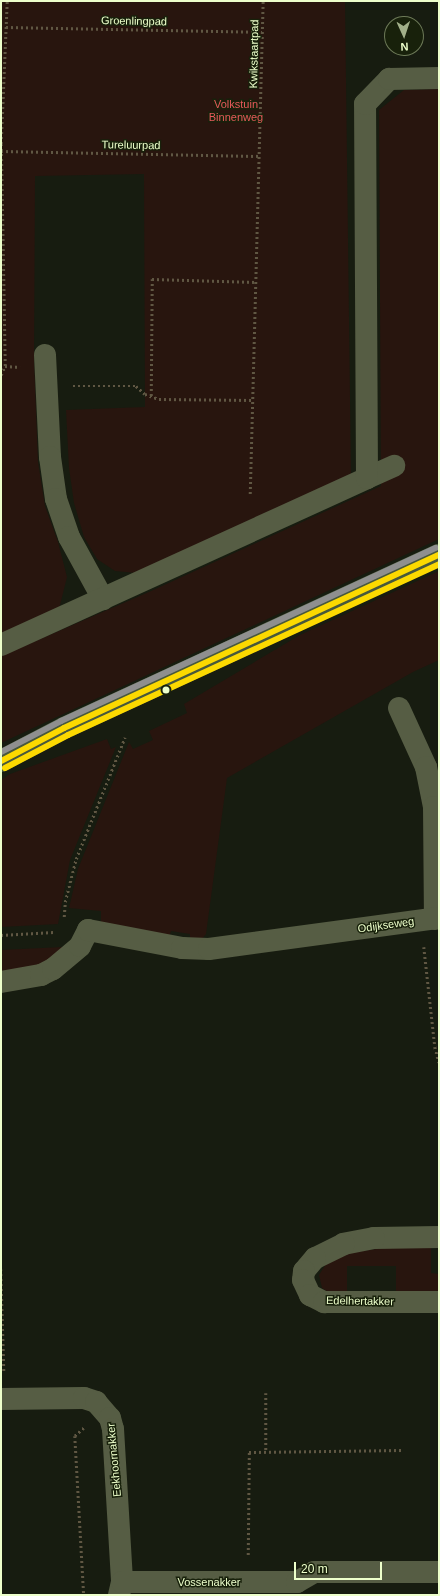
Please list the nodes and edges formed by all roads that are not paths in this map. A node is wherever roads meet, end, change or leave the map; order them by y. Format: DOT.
graph roads {
  1 [pos="439,78"];
  2 [pos="45,355"];
  3 [pos="394,466"];
  4 [pos="367,475"];
  5 [pos="439,555"];
  6 [pos="103,599"];
  7 [pos="1,645"];
  8 [pos="399,708"];
  9 [pos="1,761"];
  10 [pos="432,919"];
  11 [pos="1,982"];
  12 [pos="439,1237"];
  13 [pos="439,1302"];
  14 [pos="3,1399"];
  15 [pos="439,1572"];
  16 [pos="121,1588"];
  17 [pos="297,1589"];
  1 -- 4 [label="street"];
  2 -- 6 [label="street"];
  3 -- 4 [label="street"];
  4 -- 6 [label="street"];
  5 -- 9 [label="main road"];
  6 -- 7 [label="street"];
  8 -- 10 [label="street"];
  10 -- 11 [label="street, Odijkseweg"];
  12 -- 13 [label="street, Edelhertakker"];
  14 -- 16 [label="street, Eekhoornakker"];
  15 -- 17 [label="street, Vossenakker"];
  16 -- 17 [label="street, Vossenakker"];
}
